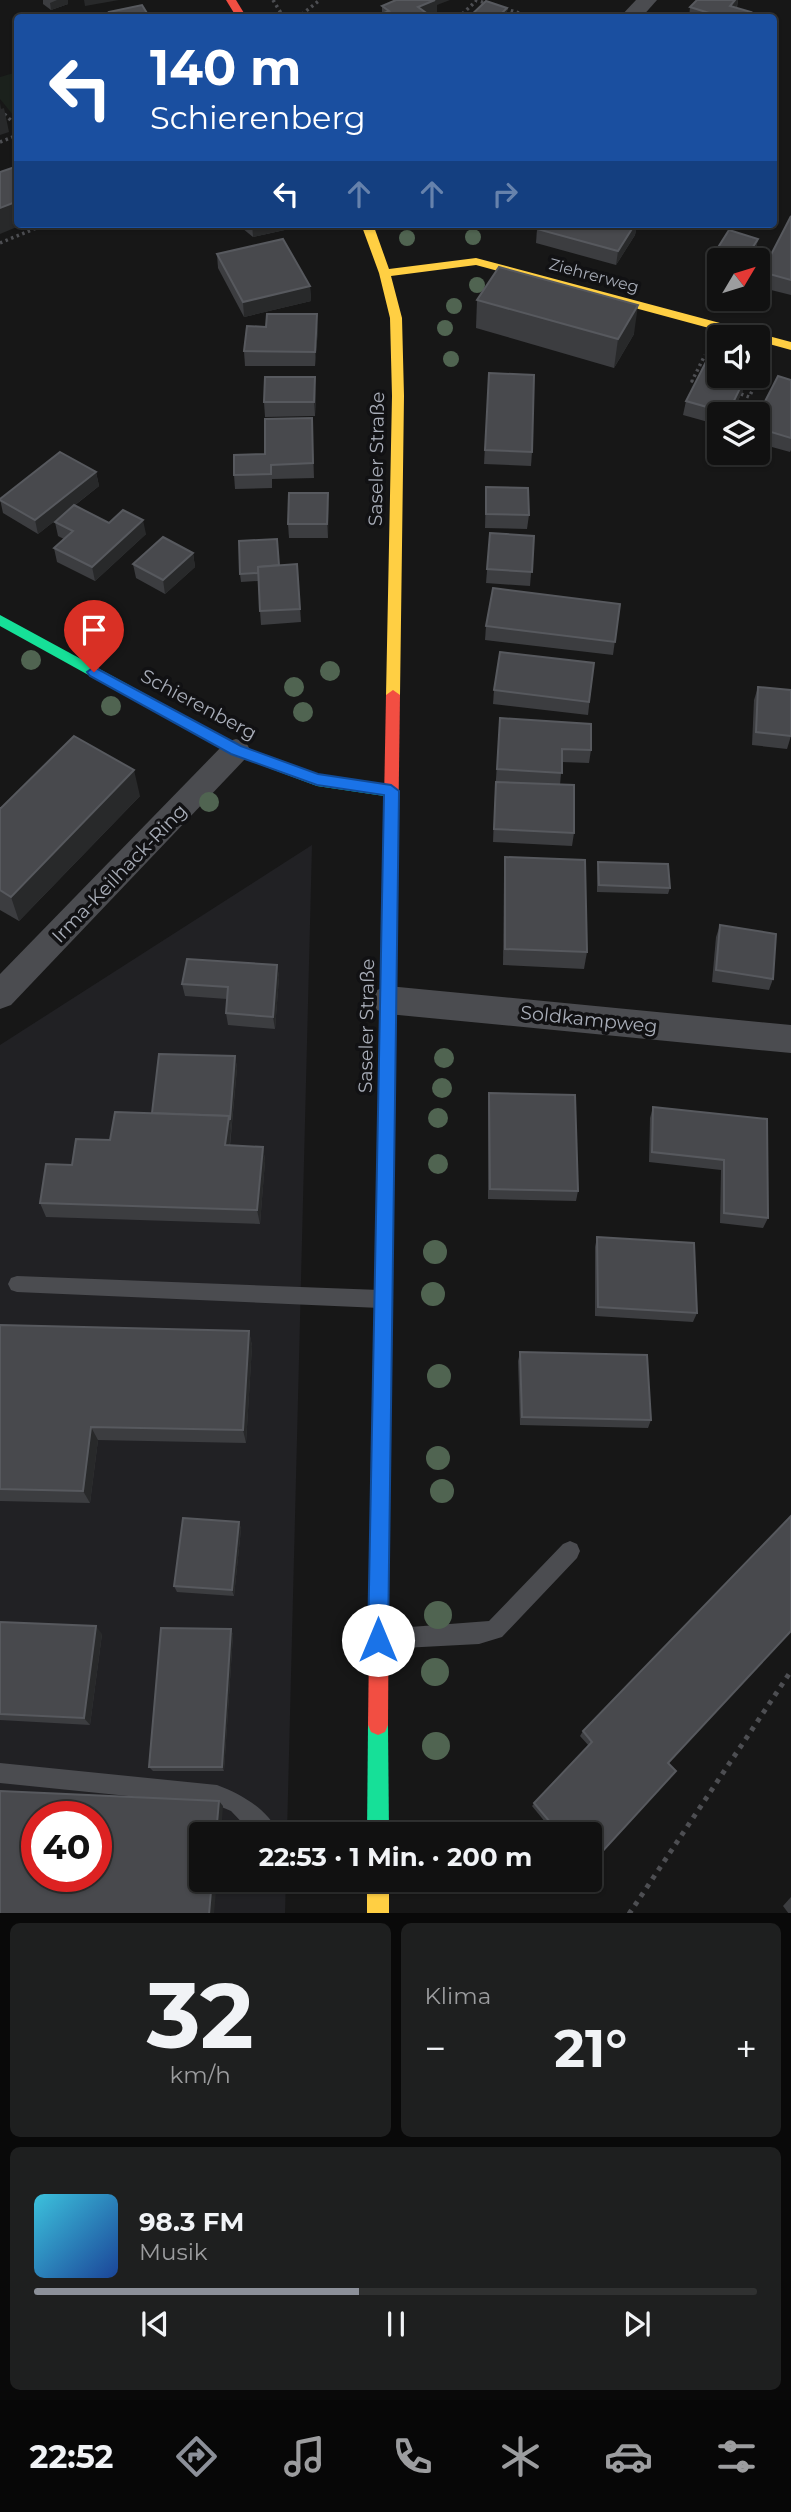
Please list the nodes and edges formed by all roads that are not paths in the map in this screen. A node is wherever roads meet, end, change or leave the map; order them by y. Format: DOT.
graph roads {
  1 [pos="647,0"];
  2 [pos="633,14"];
  3 [pos="368,228"];
  4 [pos="385,274"];
  5 [pos="783,344"];
  6 [pos="0,620"];
  7 [pos="236,750"];
  8 [pos="391,791"];
  9 [pos="0,995"];
  10 [pos="387,1000"];
  11 [pos="791,1039"];
  12 [pos="17,1284"];
  13 [pos="382,1299"];
  14 [pos="570,1551"];
  15 [pos="378,1640"];
  16 [pos="0,1773"];
  17 [pos="256,1822"];
  18 [pos="378,1822"];
  19 [pos="378,1892"];
  20 [pos="377,1913"];
  1 -- 2 [label="street"];
  3 -- 4 [label="street, Saseler Straße"];
  4 -- 5 [label="street, Ziehrerweg"];
  4 -- 8 [label="street, Saseler Straße"];
  6 -- 7 [label="street, Schierenberg"];
  7 -- 8 [label="street, Schierenberg"];
  7 -- 9 [label="street, Irma-Keilhack-Ring"];
  8 -- 10 [label="street, Saseler Straße"];
  10 -- 11 [label="street, Soldkampweg"];
  10 -- 13 [label="street, Saseler Straße"];
  12 -- 13 [label="lane"];
  13 -- 15 [label="street, Saseler Straße"];
  14 -- 15 [label="lane"];
  15 -- 18 [label="street, Saseler Straße"];
  16 -- 17 [label="lane"];
  19 -- 20 [label="street"];
}
